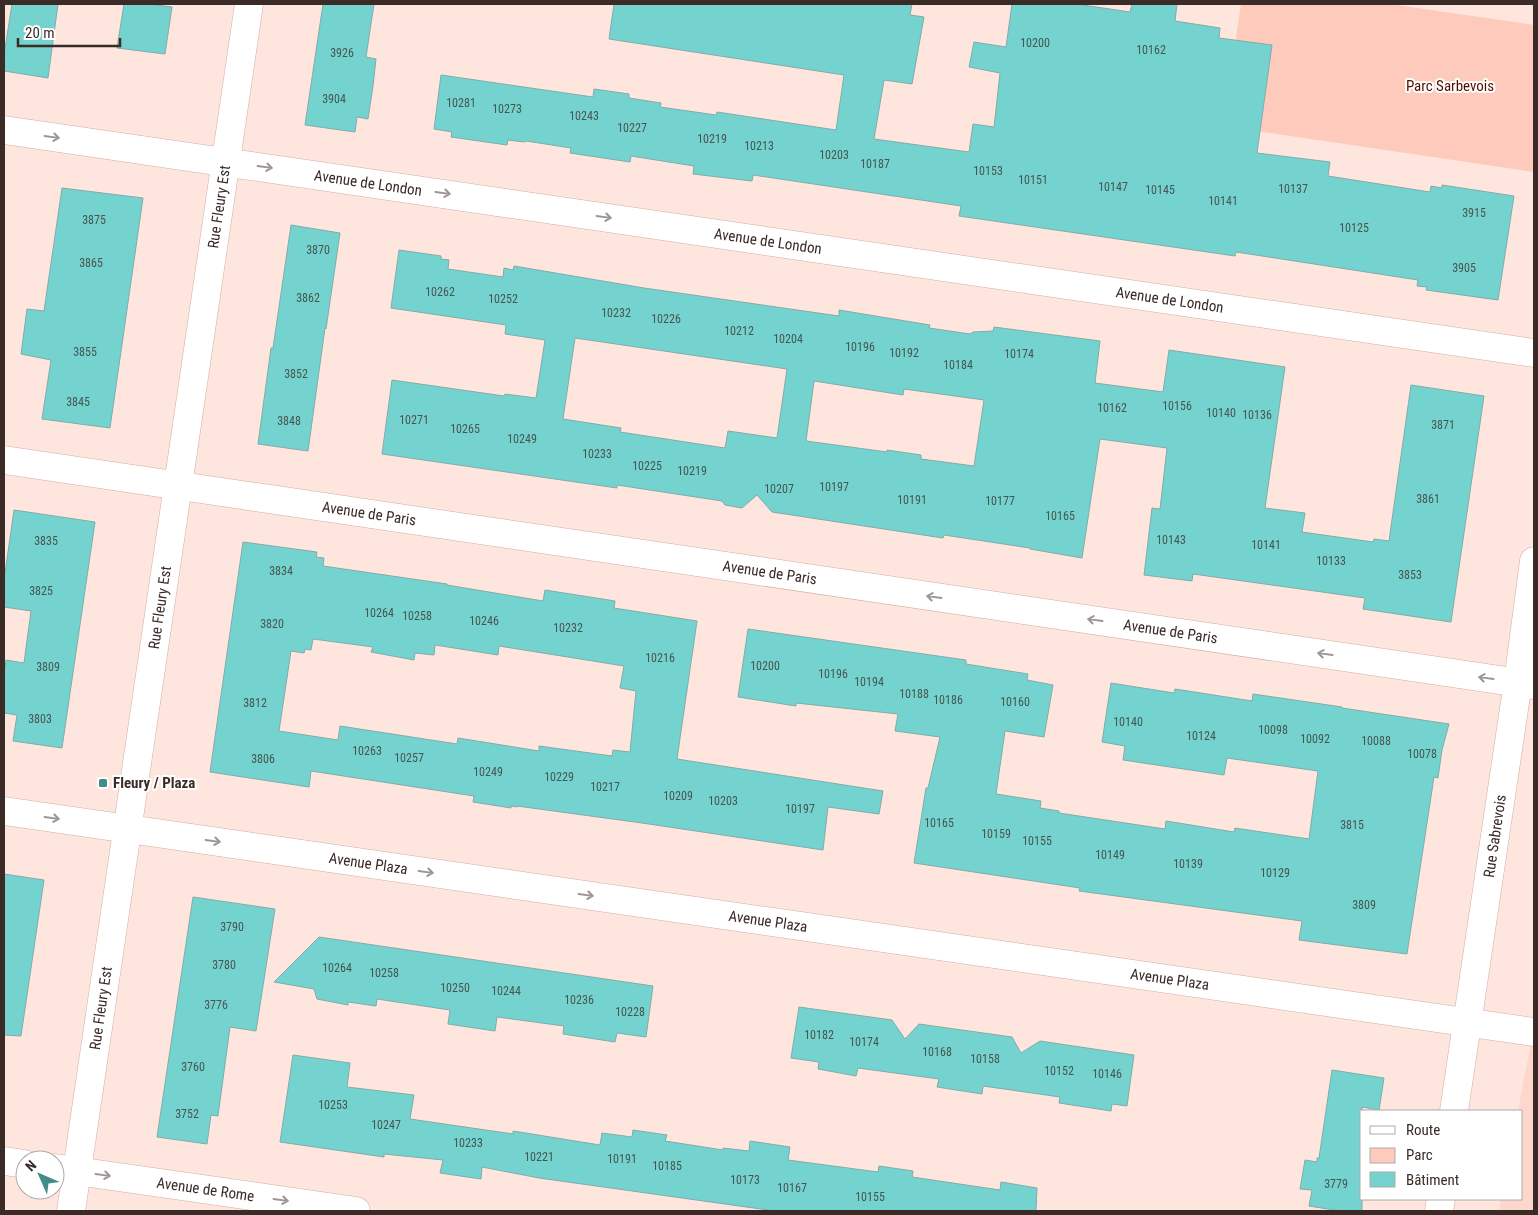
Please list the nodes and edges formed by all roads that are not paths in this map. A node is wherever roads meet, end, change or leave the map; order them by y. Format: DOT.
graph roads {
  1 [pos="249,4"];
  2 [pos="4,130"];
  3 [pos="226,162"];
  4 [pos="1534,353"];
  5 [pos="4,460"];
  6 [pos="177,485"];
  7 [pos="1534,561"];
  8 [pos="1526,684"];
  9 [pos="4,810"];
  10 [pos="127,829"];
  11 [pos="1467,1021"];
  12 [pos="1534,1032"];
  13 [pos="1454,1110"];
  14 [pos="66,1170"];
  15 [pos="70,1211"];
  16 [pos="356,1211"];
  1 -- 3 [label="street, Rue Fleury Est"];
  2 -- 3 [label="street, Avenue de London, one-way"];
  3 -- 4 [label="street, Avenue de London, one-way"];
  3 -- 6 [label="street, Rue Fleury Est"];
  5 -- 6 [label="street, Avenue de Paris"];
  8 -- 6 [label="street, Avenue de Paris, one-way"];
  6 -- 10 [label="street, Rue Fleury Est"];
  7 -- 8 [label="street, Rue Sabrevois"];
  8 -- 11 [label="street, Rue Sabrevois"];
  9 -- 10 [label="street, Avenue Plaza, one-way"];
  10 -- 11 [label="street, Avenue Plaza, one-way"];
  10 -- 14 [label="street, Rue Fleury Est"];
  11 -- 12 [label="street, Avenue Plaza"];
  11 -- 13 [label="street, Rue Sabrevois"];
  14 -- 15 [label="street, Rue Fleury Est"];
  14 -- 16 [label="street, Avenue de Rome, one-way"];
}
